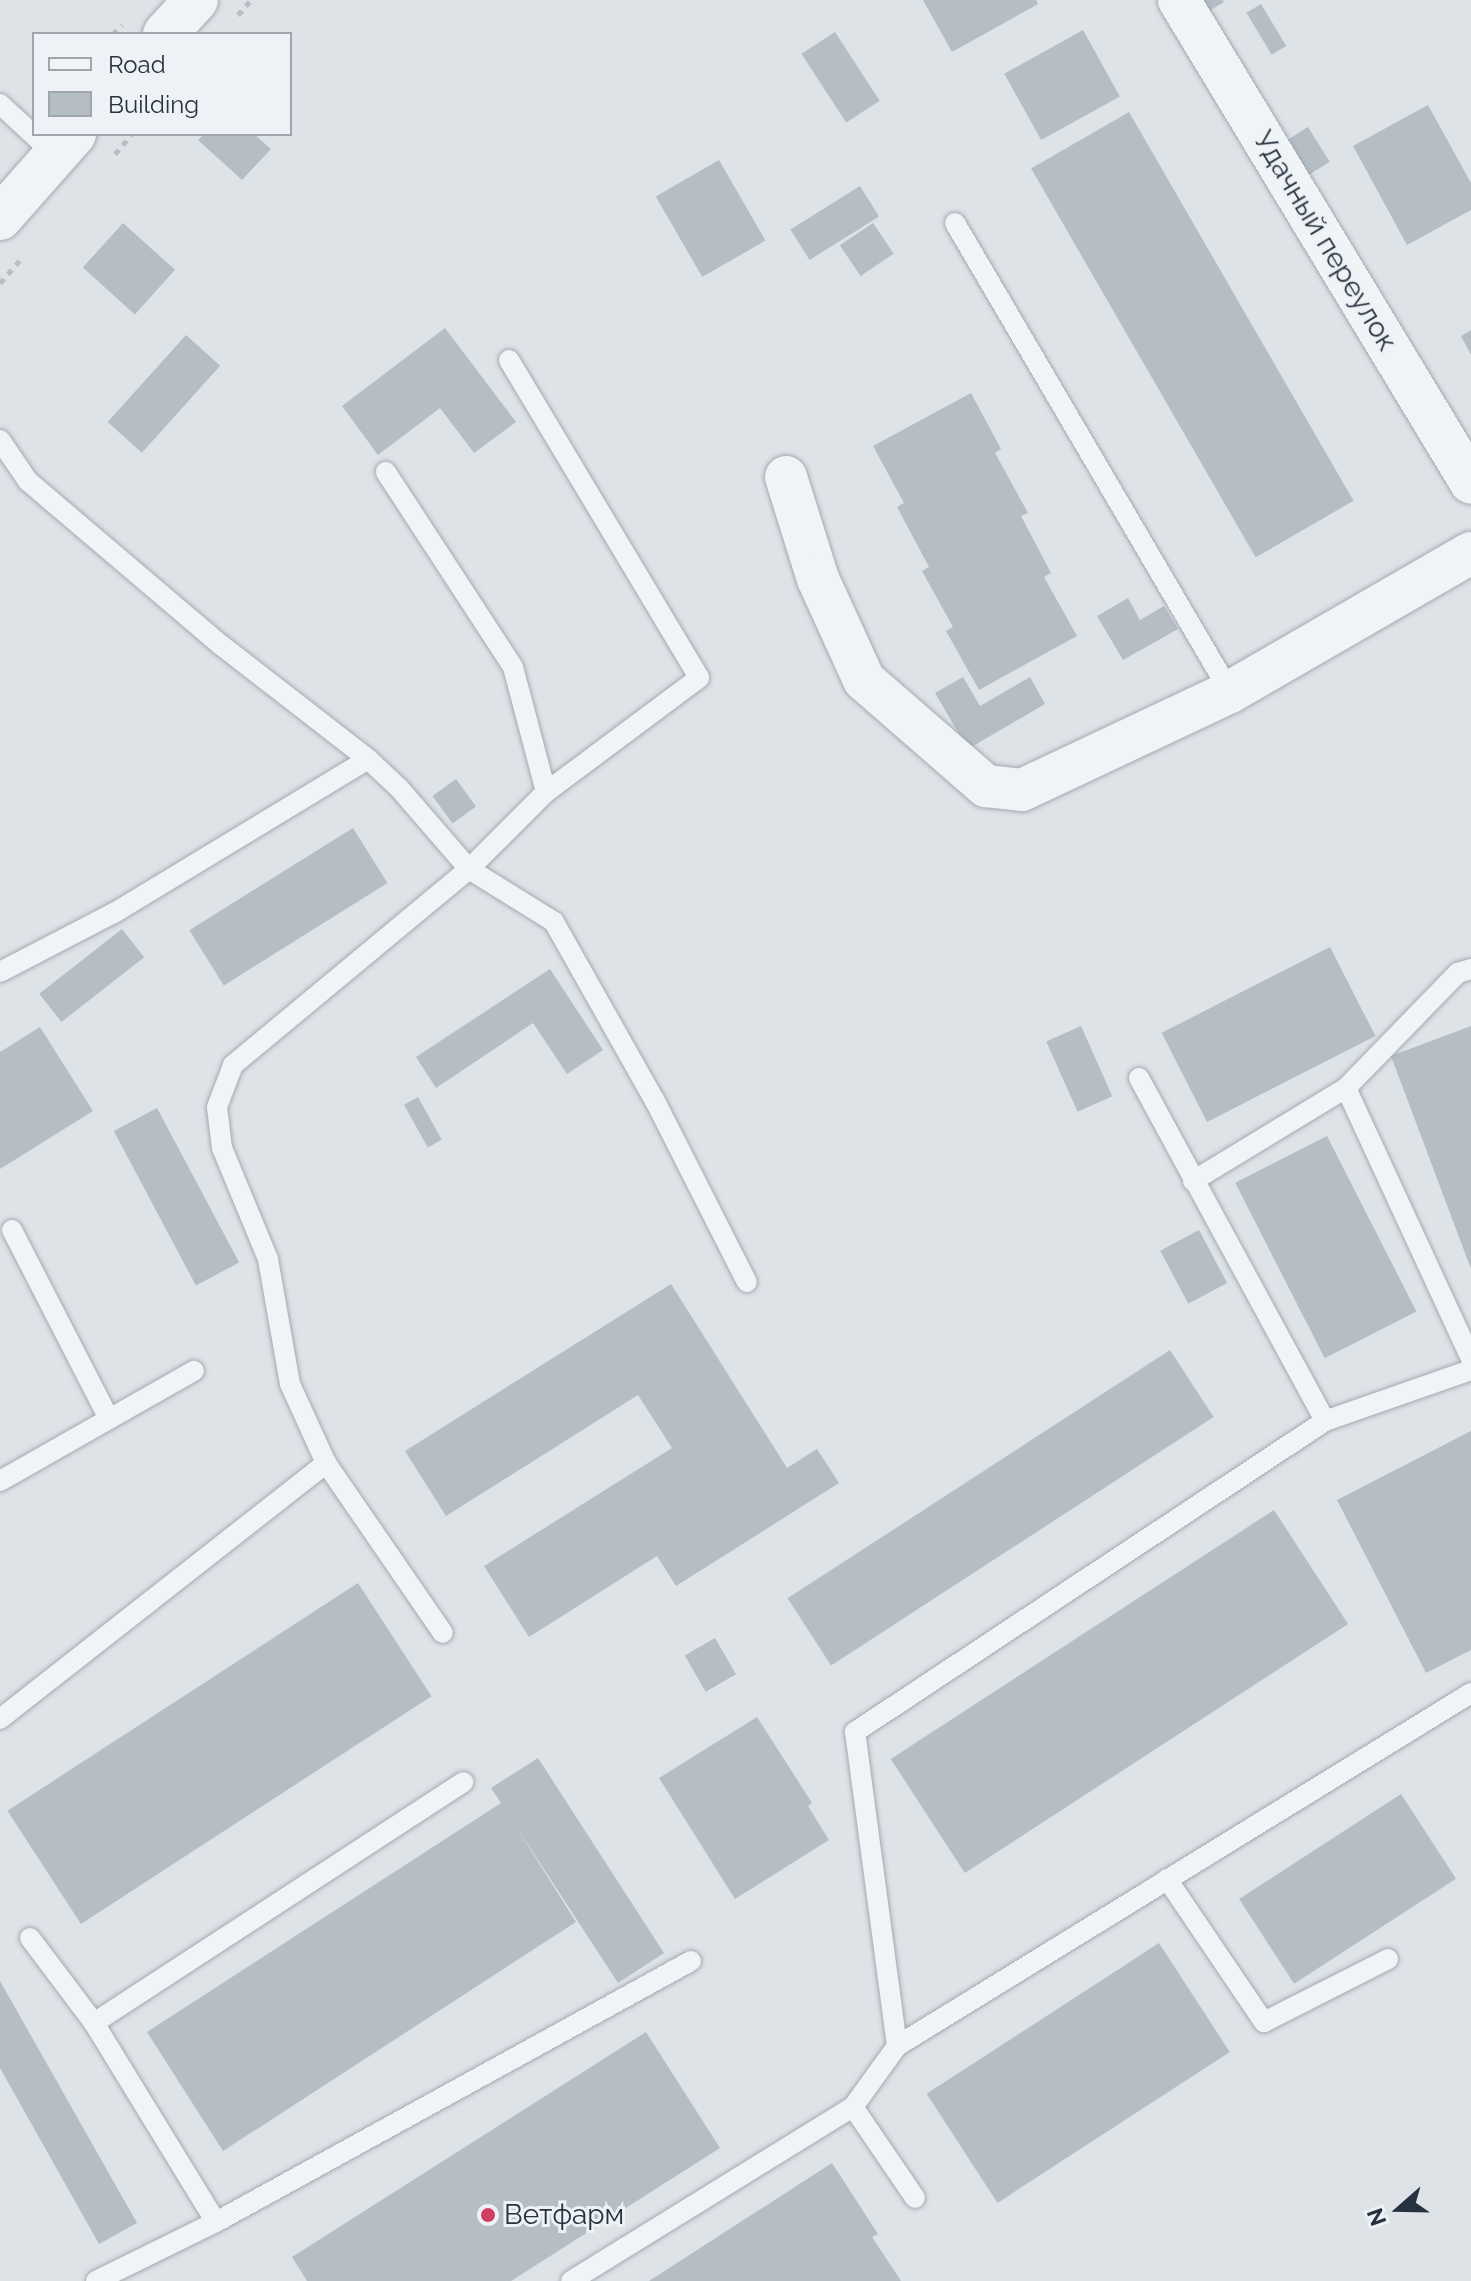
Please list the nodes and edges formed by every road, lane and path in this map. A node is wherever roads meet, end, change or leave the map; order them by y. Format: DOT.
graph roads {
  1 [pos="196,0"];
  2 [pos="1179,0"];
  3 [pos="167,32"];
  4 [pos="0,104"];
  5 [pos="32,124"];
  6 [pos="64,144"];
  7 [pos="0,218"];
  8 [pos="955,223"];
  9 [pos="509,360"];
  10 [pos="0,440"];
  11 [pos="386,472"];
  12 [pos="786,477"];
  13 [pos="1471,483"];
  14 [pos="1464,558"];
  15 [pos="1230,692"];
  16 [pos="368,759"];
  17 [pos="546,792"];
  18 [pos="469,869"];
  19 [pos="1471,969"];
  20 [pos="0,972"];
  21 [pos="1139,1078"];
  22 [pos="1346,1088"];
  23 [pos="1193,1181"];
  24 [pos="12,1230"];
  25 [pos="747,1282"];
  26 [pos="1471,1359"];
  27 [pos="1471,1370"];
  28 [pos="194,1371"];
  29 [pos="109,1419"];
  30 [pos="1325,1421"];
  31 [pos="326,1463"];
  32 [pos="0,1481"];
  33 [pos="443,1633"];
  34 [pos="1471,1693"];
  35 [pos="0,1719"];
  36 [pos="463,1782"];
  37 [pos="1167,1879"];
  38 [pos="30,1938"];
  39 [pos="1388,1959"];
  40 [pos="691,1961"];
  41 [pos="94,2023"];
  42 [pos="897,2046"];
  43 [pos="853,2107"];
  44 [pos="915,2198"];
  45 [pos="216,2222"];
  46 [pos="96,2281"];
  47 [pos="571,2281"];
  1 -- 3 [label="street"];
  2 -- 13 [label="street, Удачный переулок"];
  4 -- 5 [label="lane"];
  6 -- 7 [label="street"];
  8 -- 15 [label="lane"];
  9 -- 17 [label="lane"];
  10 -- 16 [label="lane"];
  11 -- 17 [label="lane"];
  12 -- 15 [label="street"];
  14 -- 15 [label="street"];
  16 -- 18 [label="lane"];
  16 -- 20 [label="lane"];
  17 -- 18 [label="lane"];
  18 -- 25 [label="lane"];
  18 -- 31 [label="lane"];
  19 -- 22 [label="lane"];
  21 -- 23 [label="lane"];
  22 -- 23 [label="lane"];
  22 -- 26 [label="lane"];
  23 -- 30 [label="lane"];
  24 -- 29 [label="lane"];
  27 -- 30 [label="lane"];
  28 -- 29 [label="lane"];
  29 -- 32 [label="lane"];
  30 -- 42 [label="lane"];
  31 -- 33 [label="lane"];
  31 -- 35 [label="lane"];
  34 -- 37 [label="lane"];
  36 -- 41 [label="lane"];
  37 -- 39 [label="lane"];
  37 -- 42 [label="lane"];
  38 -- 41 [label="lane"];
  40 -- 45 [label="lane"];
  41 -- 45 [label="lane"];
  42 -- 43 [label="lane"];
  43 -- 44 [label="lane"];
  43 -- 47 [label="lane"];
  45 -- 46 [label="lane"];
}
